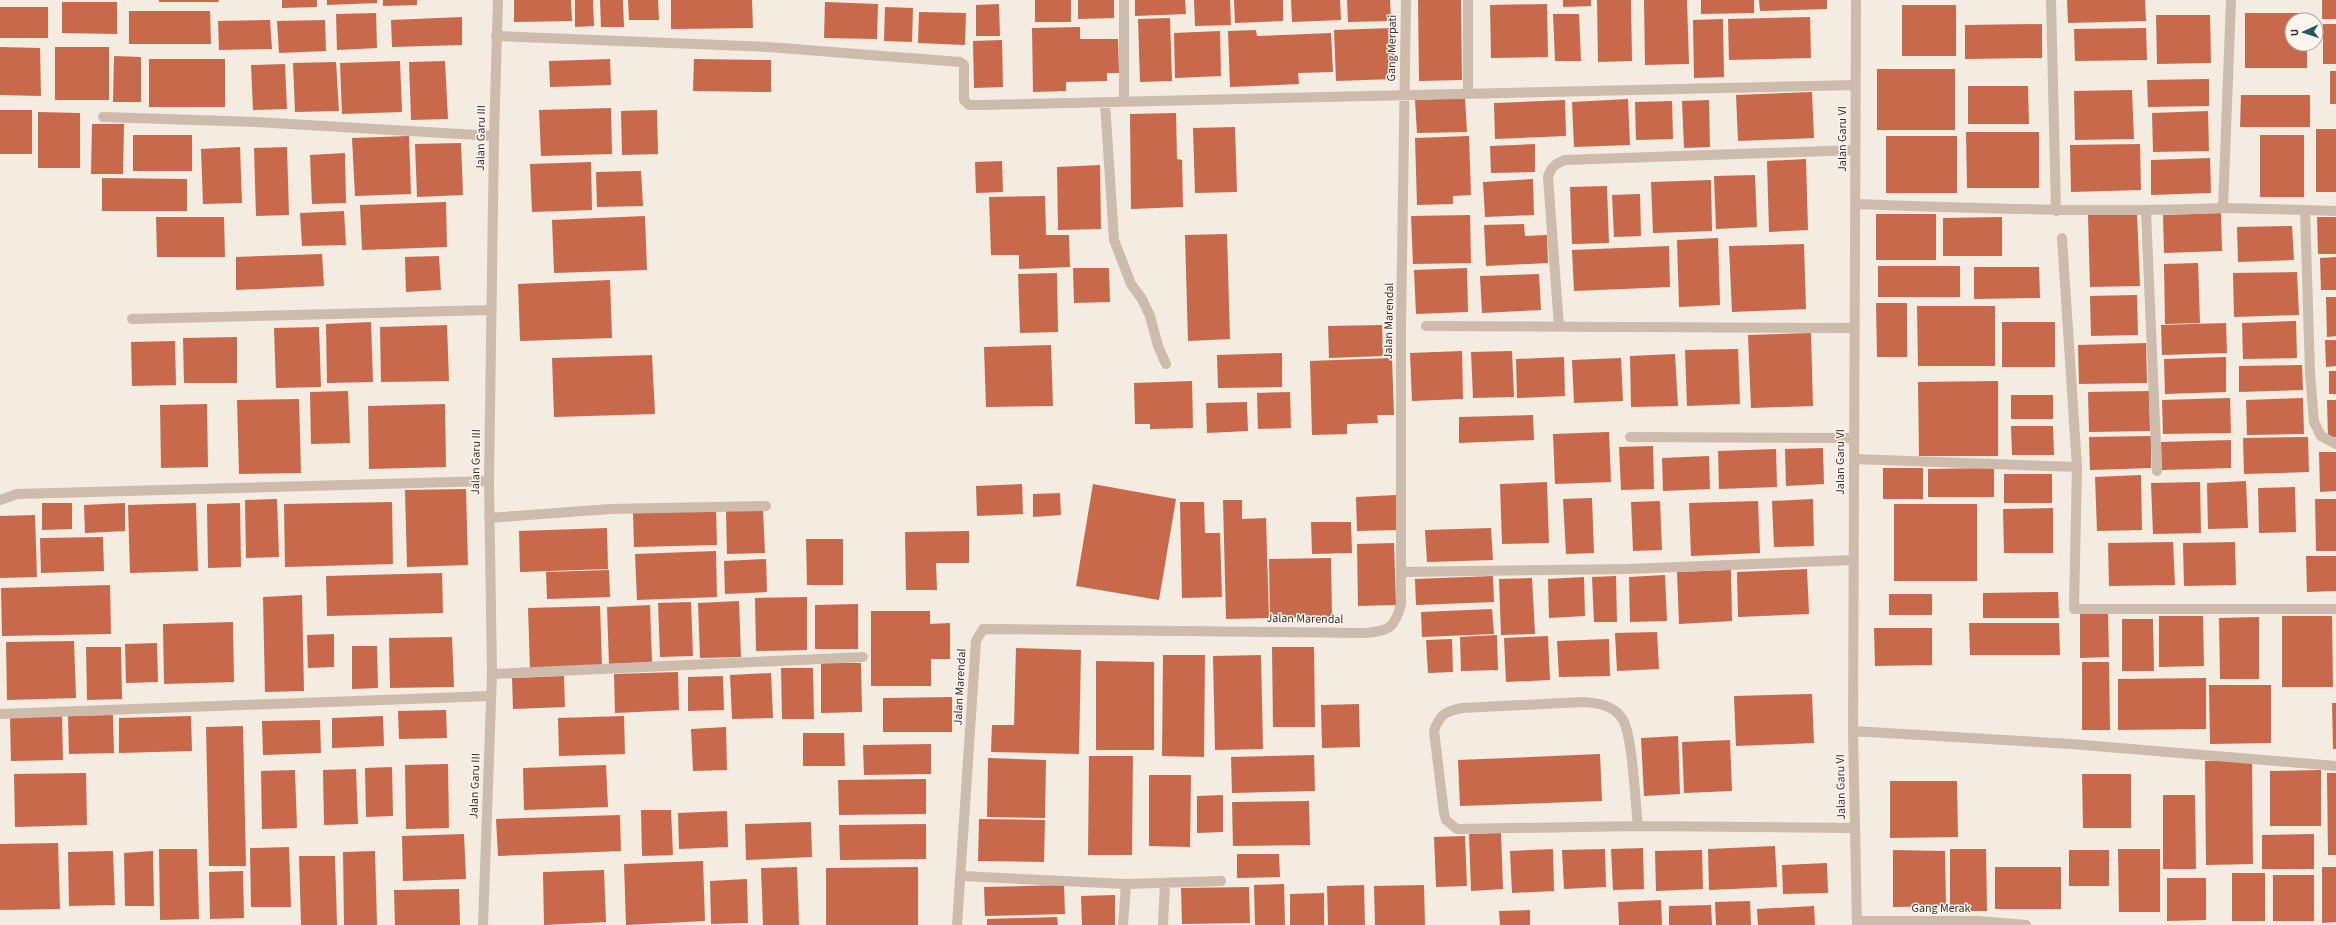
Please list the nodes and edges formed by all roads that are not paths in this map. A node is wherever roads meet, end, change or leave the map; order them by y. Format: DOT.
graph roads {
  1 [pos="498,0"];
  2 [pos="1124,0"];
  3 [pos="1406,0"];
  4 [pos="1468,0"];
  5 [pos="1856,0"];
  6 [pos="2051,0"];
  7 [pos="2231,0"];
  8 [pos="496,36"];
  9 [pos="1855,84"];
  10 [pos="1468,93"];
  11 [pos="1405,96"];
  12 [pos="1124,102"];
  13 [pos="1105,103"];
  14 [pos="103,117"];
  15 [pos="494,136"];
  16 [pos="1855,150"];
  17 [pos="1855,204"];
  18 [pos="2224,208"];
  19 [pos="2305,210"];
  20 [pos="2336,210"];
  21 [pos="2056,211"];
  22 [pos="2146,211"];
  23 [pos="2062,238"];
  24 [pos="491,310"];
  25 [pos="132,319"];
  26 [pos="1426,326"];
  27 [pos="1559,327"];
  28 [pos="1854,328"];
  29 [pos="1166,364"];
  30 [pos="1630,437"];
  31 [pos="1853,438"];
  32 [pos="2336,444"];
  33 [pos="1854,459"];
  34 [pos="2077,467"];
  35 [pos="2157,471"];
  36 [pos="489,481"];
  37 [pos="0,500"];
  38 [pos="766,506"];
  39 [pos="489,518"];
  40 [pos="1853,560"];
  41 [pos="1401,572"];
  42 [pos="2336,609"];
  43 [pos="863,657"];
  44 [pos="492,674"];
  45 [pos="491,696"];
  46 [pos="0,714"];
  47 [pos="1853,731"];
  48 [pos="2336,766"];
  49 [pos="1638,826"];
  50 [pos="1854,828"];
  51 [pos="962,876"];
  52 [pos="1221,881"];
  53 [pos="1165,883"];
  54 [pos="1126,884"];
  55 [pos="1857,923"];
  56 [pos="483,925"];
  57 [pos="957,925"];
  58 [pos="1123,925"];
  59 [pos="1163,925"];
  60 [pos="2026,925"];
  1 -- 8 [label="street, Jalan Garu III"];
  2 -- 12 [label="street"];
  3 -- 11 [label="street, Gang Merpati"];
  4 -- 10 [label="street"];
  5 -- 9 [label="street, Jalan Garu VI"];
  6 -- 21 [label="street"];
  7 -- 18 [label="street"];
  8 -- 13 [label="street"];
  8 -- 15 [label="street, Jalan Garu III"];
  9 -- 10 [label="street"];
  9 -- 16 [label="street, Jalan Garu VI"];
  10 -- 11 [label="street"];
  11 -- 12 [label="street"];
  11 -- 41 [label="street, Jalan Marendal"];
  12 -- 13 [label="street"];
  13 -- 29 [label="street"];
  14 -- 15 [label="street"];
  15 -- 24 [label="street, Jalan Garu III"];
  16 -- 17 [label="street, Jalan Garu VI"];
  16 -- 27 [label="street"];
  17 -- 21 [label="street"];
  17 -- 28 [label="street, Jalan Garu VI"];
  18 -- 19 [label="street"];
  18 -- 22 [label="street"];
  19 -- 20 [label="street"];
  19 -- 32 [label="street"];
  21 -- 22 [label="street"];
  22 -- 35 [label="street"];
  23 -- 34 [label="street"];
  24 -- 25 [label="street"];
  24 -- 36 [label="street, Jalan Garu III"];
  26 -- 27 [label="street"];
  27 -- 28 [label="street"];
  28 -- 31 [label="street, Jalan Garu VI"];
  30 -- 31 [label="street"];
  31 -- 33 [label="street, Jalan Garu VI"];
  33 -- 34 [label="street"];
  33 -- 40 [label="street, Jalan Garu VI"];
  34 -- 42 [label="street"];
  36 -- 37 [label="street"];
  36 -- 39 [label="street, Jalan Garu III"];
  38 -- 39 [label="street"];
  39 -- 44 [label="street, Jalan Garu III"];
  40 -- 41 [label="street"];
  40 -- 47 [label="street, Jalan Garu VI"];
  41 -- 51 [label="street, Jalan Marendal"];
  43 -- 44 [label="street"];
  44 -- 45 [label="street, Jalan Garu III"];
  45 -- 46 [label="street"];
  45 -- 56 [label="street, Jalan Garu III"];
  47 -- 48 [label="street"];
  47 -- 50 [label="street, Jalan Garu VI"];
  49 -- 49 [label="street"];
  49 -- 50 [label="street"];
  50 -- 55 [label="street, Jalan Garu VI"];
  51 -- 54 [label="street"];
  51 -- 57 [label="street, Jalan Marendal"];
  52 -- 53 [label="street"];
  53 -- 54 [label="street"];
  53 -- 59 [label="street"];
  54 -- 58 [label="street"];
  55 -- 60 [label="street, Gang Merak"];
}
